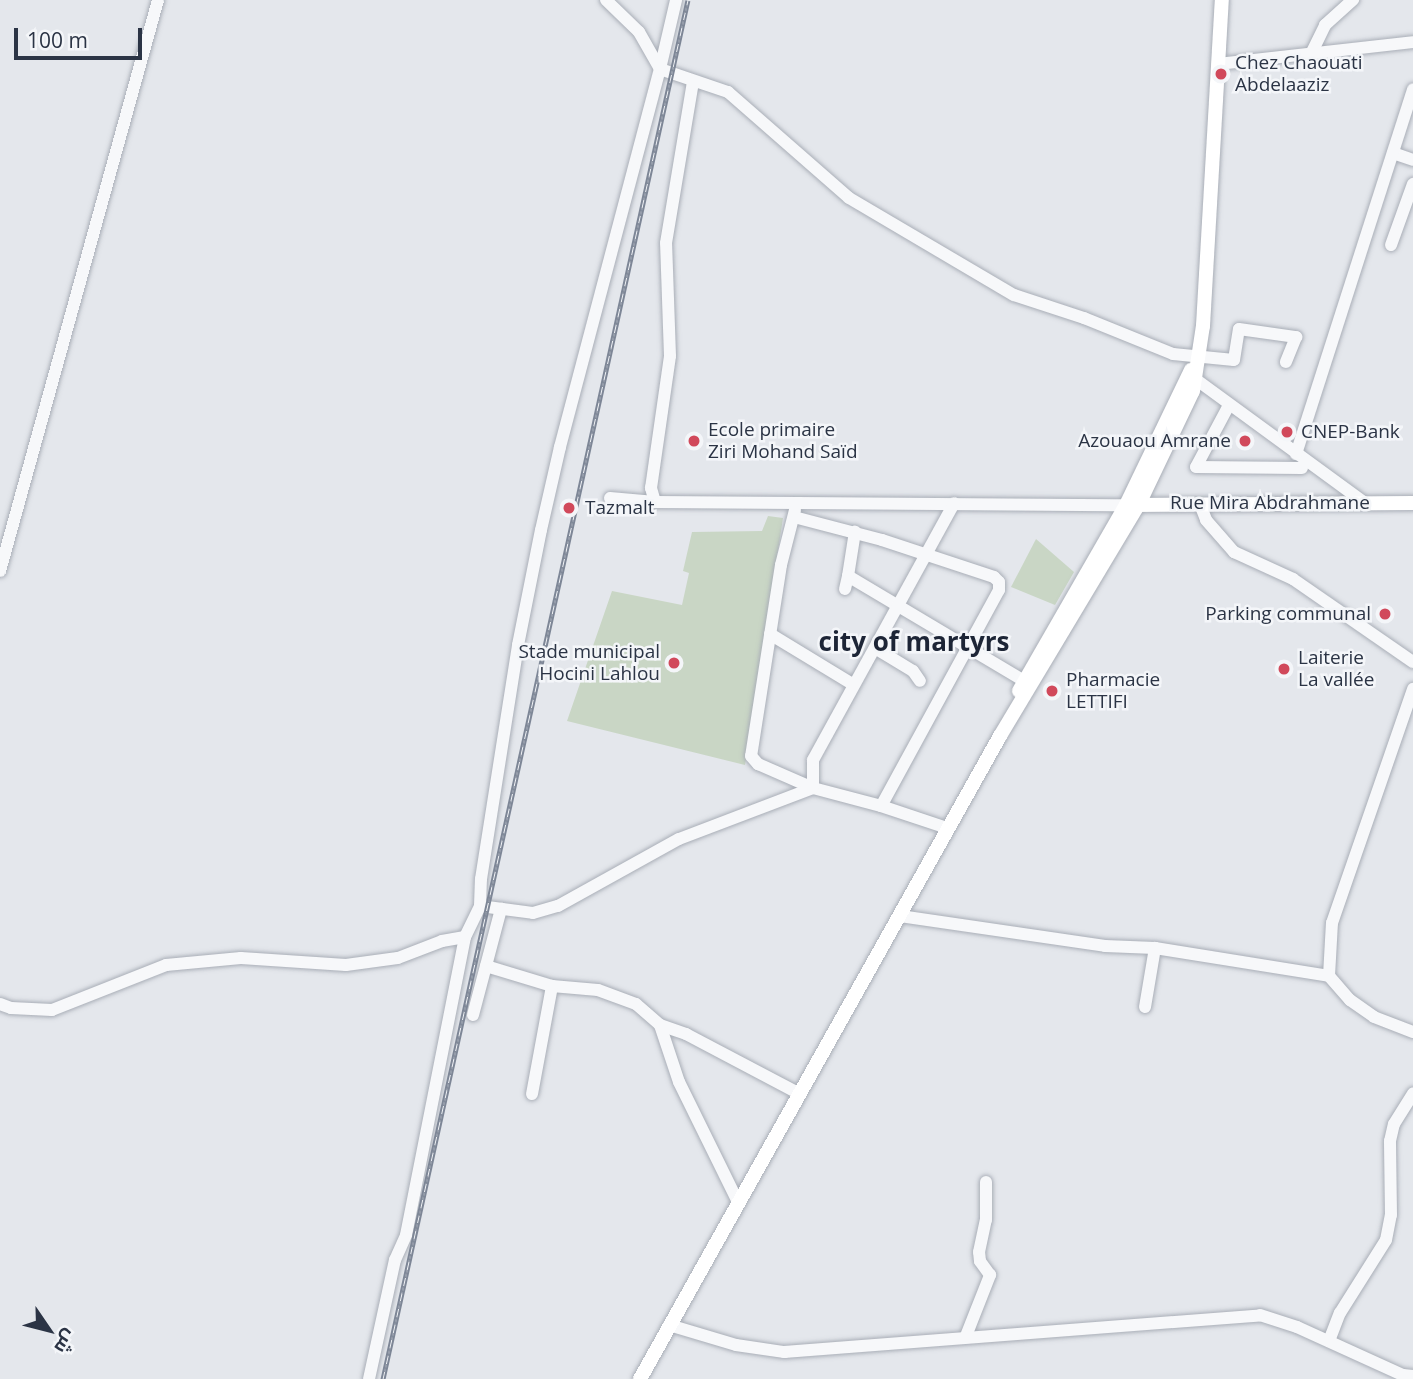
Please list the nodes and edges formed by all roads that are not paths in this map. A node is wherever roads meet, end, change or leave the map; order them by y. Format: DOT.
graph roads {
  1 [pos="158,0"];
  2 [pos="606,0"];
  3 [pos="676,0"];
  4 [pos="1222,0"];
  5 [pos="1353,0"];
  6 [pos="1413,42"];
  7 [pos="1312,52"];
  8 [pos="1218,64"];
  9 [pos="660,69"];
  10 [pos="693,82"];
  11 [pos="1413,89"];
  12 [pos="1393,153"];
  13 [pos="1413,160"];
  14 [pos="1413,184"];
  15 [pos="1391,245"];
  16 [pos="1197,355"];
  17 [pos="1286,362"];
  18 [pos="1195,378"];
  19 [pos="1229,405"];
  20 [pos="1296,454"];
  21 [pos="1302,468"];
  22 [pos="610,498"];
  23 [pos="655,502"];
  24 [pos="795,502"];
  25 [pos="954,503"];
  26 [pos="1365,503"];
  27 [pos="1413,503"];
  28 [pos="1200,504"];
  29 [pos="1133,505"];
  30 [pos="794,517"];
  31 [pos="855,532"];
  32 [pos="925,557"];
  33 [pos="0,570"];
  34 [pos="898,606"];
  35 [pos="770,634"];
  36 [pos="875,648"];
  37 [pos="968,648"];
  38 [pos="1413,662"];
  39 [pos="920,681"];
  40 [pos="1024,681"];
  41 [pos="854,685"];
  42 [pos="1413,689"];
  43 [pos="1000,736"];
  44 [pos="813,788"];
  45 [pos="881,806"];
  46 [pos="947,828"];
  47 [pos="480,906"];
  48 [pos="501,909"];
  49 [pos="900,916"];
  50 [pos="465,937"];
  51 [pos="1155,948"];
  52 [pos="486,966"];
  53 [pos="1329,976"];
  54 [pos="552,986"];
  55 [pos="0,1004"];
  56 [pos="1145,1007"];
  57 [pos="473,1015"];
  58 [pos="660,1025"];
  59 [pos="1413,1032"];
  60 [pos="532,1094"];
  61 [pos="800,1094"];
  62 [pos="1413,1094"];
  63 [pos="986,1182"];
  64 [pos="738,1202"];
  65 [pos="670,1325"];
  66 [pos="966,1336"];
  67 [pos="1329,1341"];
  68 [pos="1413,1376"];
  69 [pos="369,1379"];
  70 [pos="640,1379"];
  1 -- 33 [label="street"];
  2 -- 9 [label="street"];
  3 -- 9 [label="street"];
  4 -- 8 [label="main road"];
  5 -- 7 [label="street"];
  6 -- 7 [label="street"];
  7 -- 8 [label="street"];
  8 -- 16 [label="main road"];
  9 -- 10 [label="street"];
  9 -- 47 [label="street"];
  10 -- 16 [label="street"];
  10 -- 23 [label="street"];
  11 -- 12 [label="street"];
  12 -- 13 [label="street"];
  12 -- 20 [label="street"];
  14 -- 15 [label="street"];
  16 -- 17 [label="street"];
  16 -- 18 [label="main road"];
  16 -- 29 [label="main road"];
  18 -- 19 [label="street"];
  18 -- 29 [label="main road"];
  19 -- 20 [label="street"];
  19 -- 21 [label="street"];
  20 -- 26 [label="street"];
  22 -- 23 [label="street"];
  23 -- 24 [label="street"];
  24 -- 25 [label="street"];
  24 -- 30 [label="street"];
  25 -- 29 [label="street"];
  25 -- 32 [label="street"];
  26 -- 27 [label="main road, Rue Mira Abdrahmane"];
  26 -- 28 [label="main road, Rue Mira Abdrahmane"];
  28 -- 29 [label="main road, Rue Mira Abdrahmane"];
  28 -- 38 [label="street"];
  29 -- 40 [label="main road"];
  29 -- 43 [label="main road"];
  30 -- 31 [label="street"];
  30 -- 35 [label="street"];
  31 -- 32 [label="street"];
  31 -- 34 [label="street"];
  32 -- 34 [label="street"];
  32 -- 37 [label="street"];
  34 -- 36 [label="street"];
  34 -- 37 [label="street"];
  35 -- 41 [label="street"];
  35 -- 44 [label="street"];
  36 -- 39 [label="street"];
  36 -- 41 [label="street"];
  37 -- 40 [label="street"];
  37 -- 45 [label="street"];
  40 -- 43 [label="main road"];
  41 -- 44 [label="street"];
  42 -- 53 [label="street"];
  43 -- 46 [label="main road"];
  44 -- 45 [label="street"];
  44 -- 48 [label="street"];
  45 -- 46 [label="street"];
  46 -- 49 [label="main road"];
  47 -- 48 [label="street"];
  47 -- 50 [label="street"];
  48 -- 52 [label="street"];
  49 -- 51 [label="street"];
  49 -- 61 [label="main road"];
  50 -- 55 [label="street"];
  50 -- 69 [label="street"];
  51 -- 53 [label="street"];
  51 -- 56 [label="street"];
  52 -- 54 [label="street"];
  52 -- 57 [label="street"];
  53 -- 59 [label="street"];
  54 -- 58 [label="street"];
  54 -- 60 [label="street"];
  58 -- 61 [label="street"];
  58 -- 64 [label="street"];
  61 -- 64 [label="main road"];
  62 -- 67 [label="street"];
  63 -- 66 [label="street"];
  64 -- 65 [label="main road"];
  65 -- 66 [label="street"];
  65 -- 70 [label="main road"];
  66 -- 67 [label="street"];
  67 -- 68 [label="street"];
}
